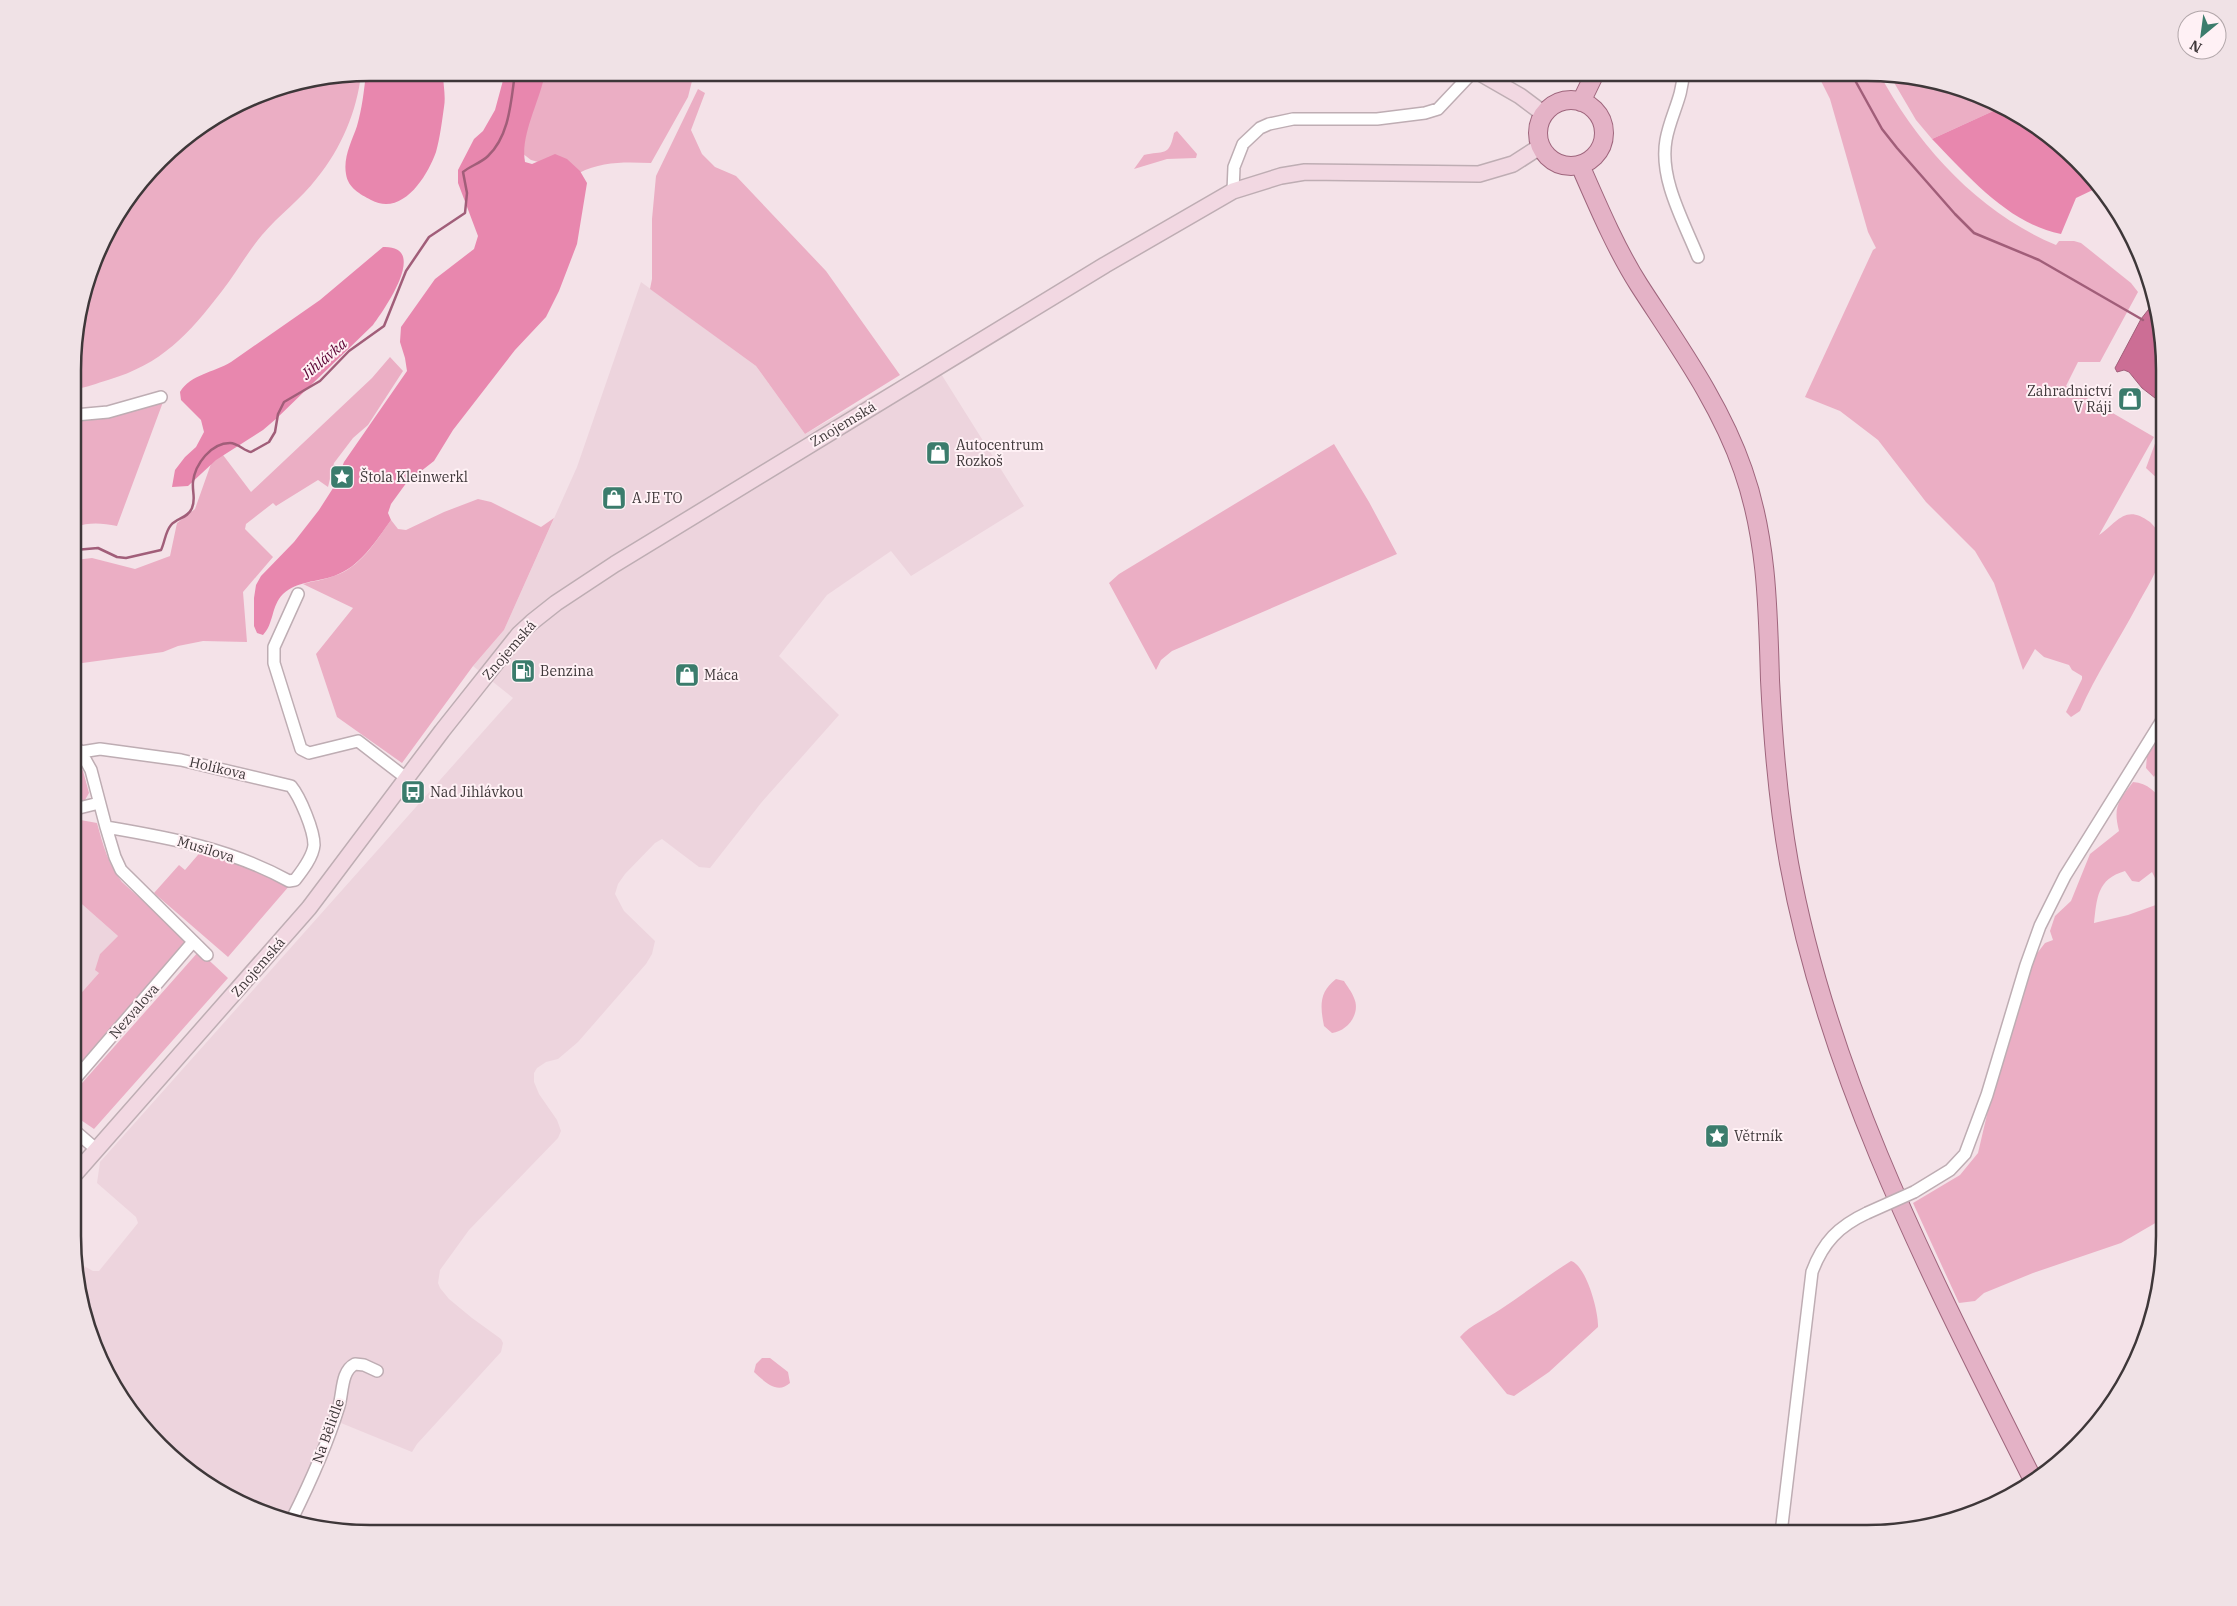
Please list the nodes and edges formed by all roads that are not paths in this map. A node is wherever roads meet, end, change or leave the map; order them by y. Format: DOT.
graph roads {
  1 [pos="1465,81"];
  2 [pos="1494,81"];
  3 [pos="1591,81"];
  4 [pos="1682,81"];
  5 [pos="1581,102"];
  6 [pos="1544,114"];
  7 [pos="1541,146"];
  8 [pos="1580,165"];
  9 [pos="1233,191"];
  10 [pos="1698,257"];
  11 [pos="161,397"];
  12 [pos="81,414"];
  13 [pos="298,594"];
  14 [pos="2156,730"];
  15 [pos="81,749"];
  16 [pos="81,754"];
  17 [pos="406,778"];
  18 [pos="99,803"];
  19 [pos="81,808"];
  20 [pos="106,828"];
  21 [pos="312,853"];
  22 [pos="192,943"];
  23 [pos="207,955"];
  24 [pos="81,1072"];
  25 [pos="81,1136"];
  26 [pos="97,1150"];
  27 [pos="81,1167"];
  28 [pos="377,1371"];
  29 [pos="2030,1474"];
  30 [pos="294,1515"];
  31 [pos="1782,1525"];
  1 -- 9 [label="street"];
  2 -- 6 [label="main road"];
  3 -- 5 [label="main road"];
  4 -- 10 [label="street"];
  5 -- 6 [label="main road"];
  5 -- 8 [label="main road"];
  6 -- 7 [label="main road"];
  7 -- 8 [label="main road"];
  7 -- 9 [label="main road, Znojemská"];
  8 -- 29 [label="main road"];
  9 -- 17 [label="main road, Znojemská"];
  11 -- 12 [label="street"];
  13 -- 17 [label="street"];
  14 -- 31 [label="street, bridge"];
  15 -- 21 [label="street, Holíkova"];
  16 -- 18 [label="street"];
  17 -- 26 [label="main road, Znojemská"];
  18 -- 19 [label="street"];
  18 -- 20 [label="street"];
  20 -- 21 [label="street, Musilova"];
  20 -- 22 [label="street"];
  22 -- 23 [label="street"];
  22 -- 24 [label="street, Nezvalova"];
  25 -- 26 [label="street"];
  26 -- 27 [label="main road, Znojemská"];
  28 -- 30 [label="street, Na Bělidle"];
}
